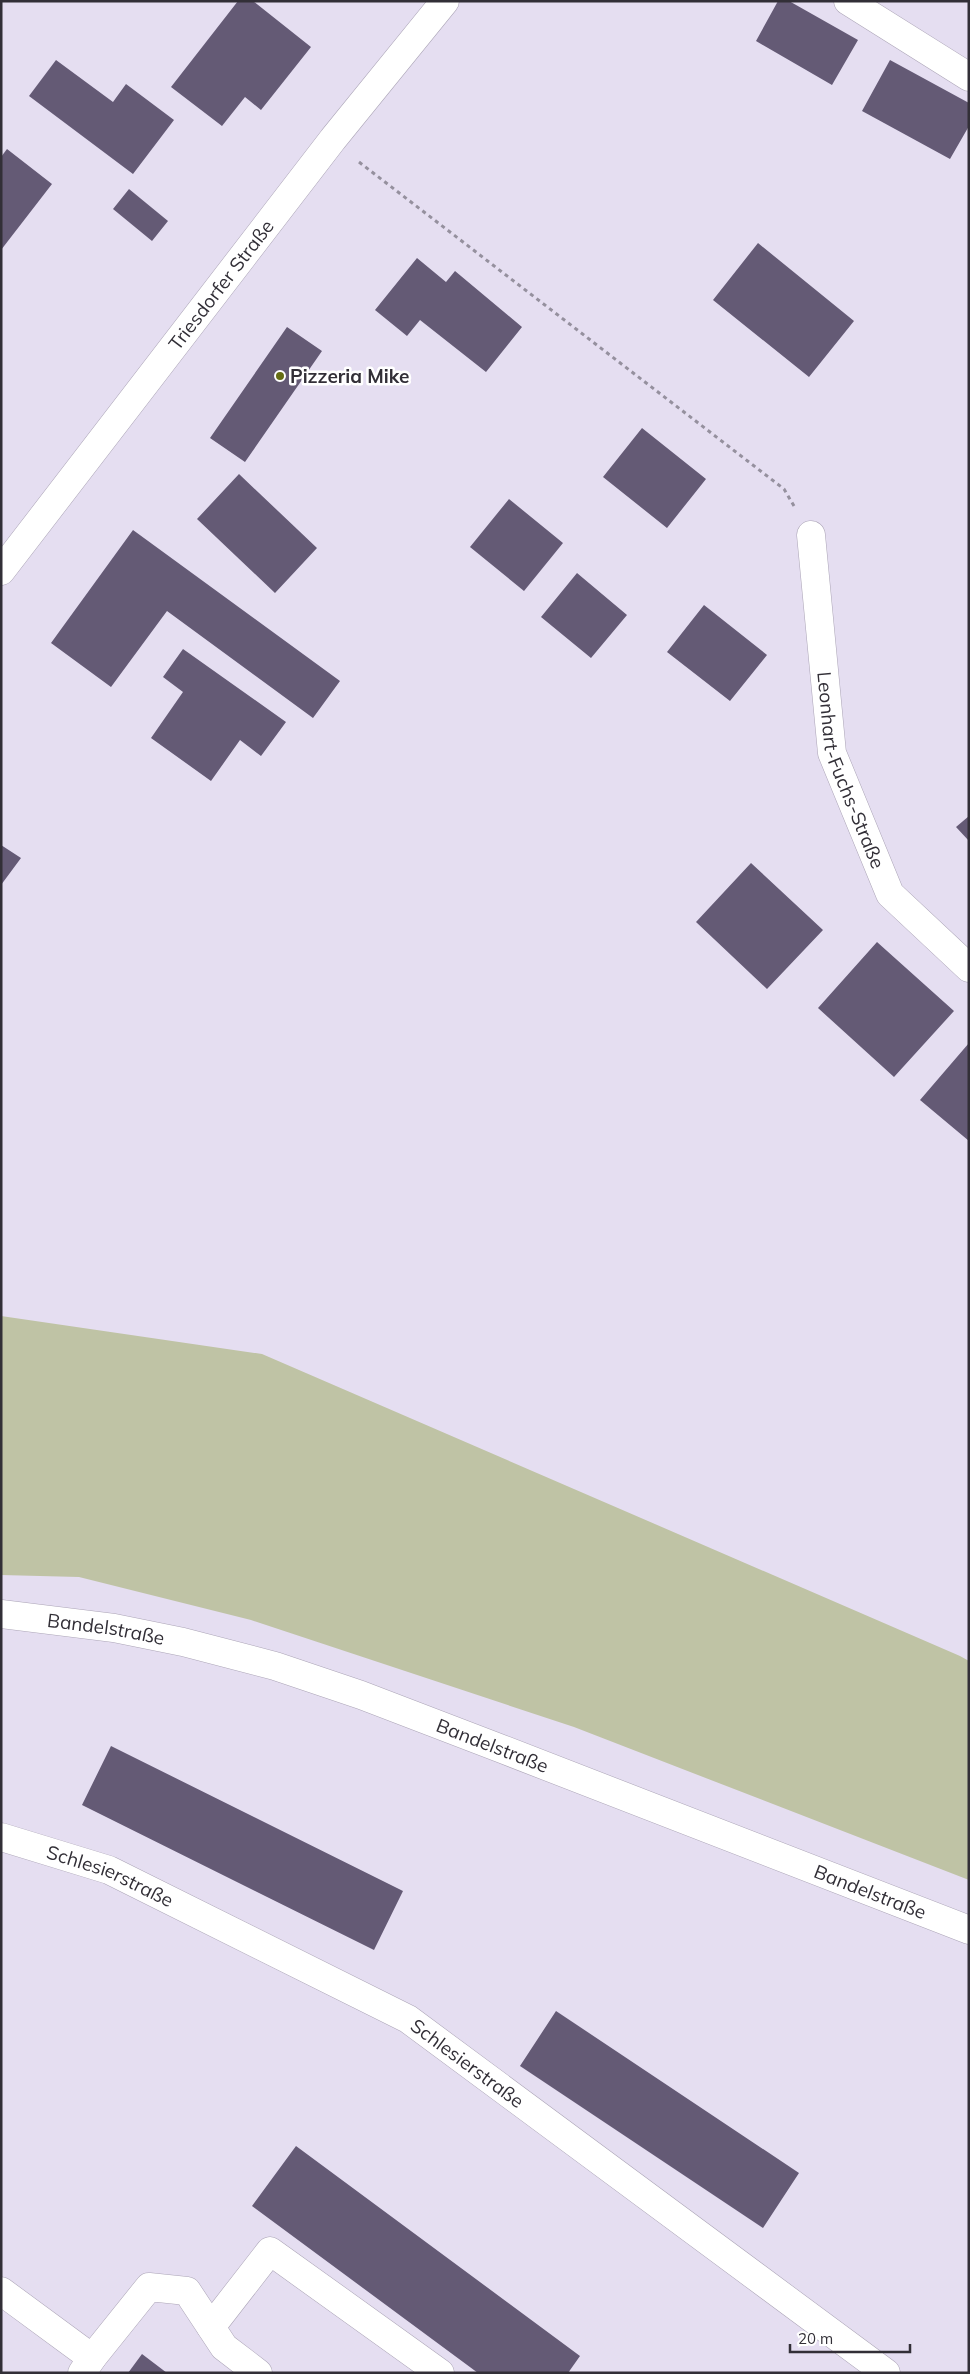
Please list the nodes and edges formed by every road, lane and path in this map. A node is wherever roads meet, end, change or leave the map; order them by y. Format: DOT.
graph roads {
  1 [pos="445,1"];
  2 [pos="848,1"];
  3 [pos="969,77"];
  4 [pos="333,139"];
  5 [pos="811,535"];
  6 [pos="1,571"];
  7 [pos="969,968"];
  8 [pos="1,1614"];
  9 [pos="1,1837"];
  10 [pos="969,1930"];
  11 [pos="1,2291"];
  12 [pos="211,2327"];
  13 [pos="87,2365"];
  14 [pos="258,2373"];
  15 [pos="440,2373"];
  16 [pos="886,2373"];
  1 -- 4 [label="street, Triesdorfer Straße"];
  2 -- 3 [label="street"];
  4 -- 5 [label="path"];
  4 -- 6 [label="street, Triesdorfer Straße"];
  5 -- 7 [label="street, Leonhart-Fuchs-Straße"];
  8 -- 10 [label="street, Bandelstraße"];
  9 -- 16 [label="street, Schlesierstraße"];
  11 -- 13 [label="street"];
  12 -- 13 [label="street"];
  12 -- 14 [label="street"];
  12 -- 15 [label="street"];
}
